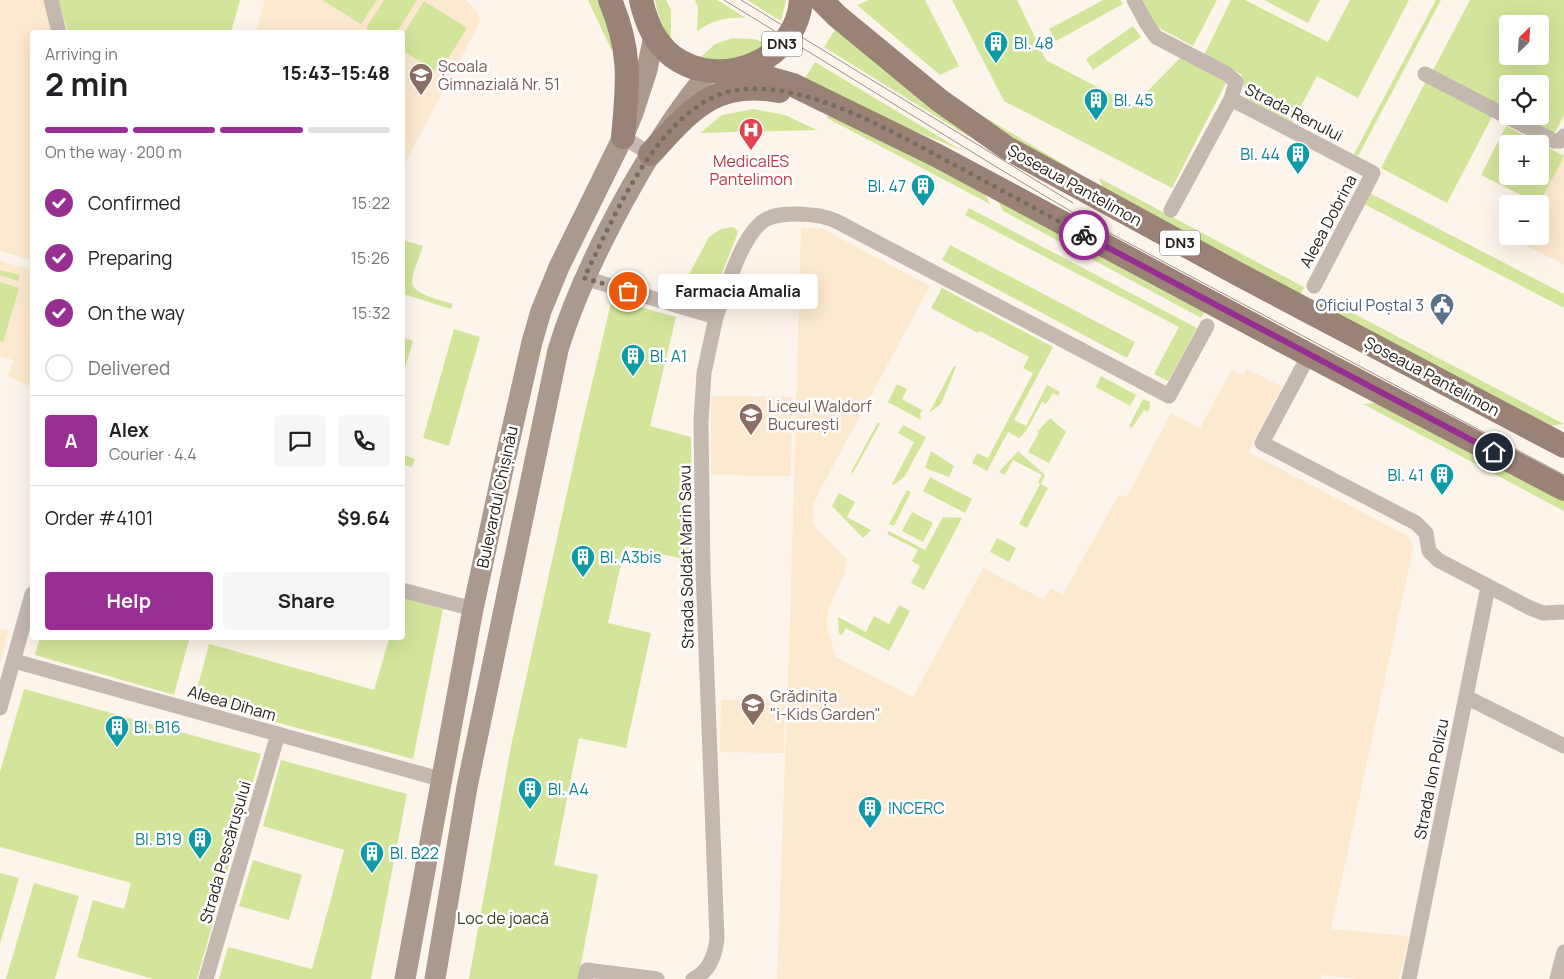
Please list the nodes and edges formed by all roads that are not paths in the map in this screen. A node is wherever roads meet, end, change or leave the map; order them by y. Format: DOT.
graph roads {
  1 [pos="51,0"];
  2 [pos="610,0"];
  3 [pos="641,0"];
  4 [pos="801,0"];
  5 [pos="821,0"];
  6 [pos="1134,0"];
  7 [pos="58,30"];
  8 [pos="654,35"];
  9 [pos="740,70"];
  10 [pos="710,71"];
  11 [pos="1425,74"];
  12 [pos="1231,99"];
  13 [pos="838,106"];
  14 [pos="1564,136"];
  15 [pos="623,138"];
  16 [pos="650,154"];
  17 [pos="1373,173"];
  18 [pos="1171,210"];
  19 [pos="584,278"];
  20 [pos="1314,286"];
  21 [pos="716,317"];
  22 [pos="1207,326"];
  23 [pos="1309,355"];
  24 [pos="1564,446"];
  25 [pos="1564,489"];
  26 [pos="1488,587"];
  27 [pos="405,591"];
  28 [pos="30,601"];
  29 [pos="473,609"];
  30 [pos="1564,612"];
  31 [pos="14,661"];
  32 [pos="1466,697"];
  33 [pos="0,708"];
  34 [pos="278,734"];
  35 [pos="1564,746"];
  36 [pos="440,779"];
  37 [pos="1564,952"];
  38 [pos="586,974"];
  39 [pos="206,979"];
  40 [pos="405,979"];
  41 [pos="435,979"];
  42 [pos="657,979"];
  43 [pos="692,979"];
  44 [pos="1409,979"];
  45 [pos="1557,979"];
  1 -- 7 [label="street"];
  2 -- 15 [label="main road"];
  3 -- 8 [label="main road, DN3"];
  4 -- 9 [label="main road, DN3"];
  5 -- 24 [label="main road, Șoseaua Pantelimon / DN3"];
  6 -- 12 [label="street"];
  8 -- 10 [label="main road, DN3"];
  8 -- 15 [label="main road, Bulevardul Chișinău"];
  9 -- 10 [label="main road, DN3"];
  9 -- 13 [label="main road, DN3"];
  10 -- 16 [label="main road, Bulevardul Chișinău"];
  11 -- 14 [label="street"];
  12 -- 17 [label="street, Strada Renului"];
  12 -- 18 [label="street, Strada Renului"];
  13 -- 16 [label="main road"];
  13 -- 23 [label="main road, DN3"];
  15 -- 16 [label="street"];
  15 -- 29 [label="main road, Bulevardul Chișinău"];
  16 -- 19 [label="main road, Bulevardul Chișinău"];
  17 -- 20 [label="street, Aleea Dobrina"];
  19 -- 21 [label="street"];
  19 -- 41 [label="main road, Bulevardul Chișinău"];
  21 -- 22 [label="street, Strada Soldat Marin Savu"];
  21 -- 43 [label="street, Strada Soldat Marin Savu"];
  23 -- 25 [label="main road, DN3"];
  23 -- 26 [label="street"];
  26 -- 30 [label="street"];
  26 -- 32 [label="street, Strada Ion Polizu"];
  27 -- 29 [label="street"];
  28 -- 31 [label="street"];
  29 -- 36 [label="main road, Bulevardul Chișinău"];
  31 -- 33 [label="street"];
  31 -- 34 [label="street, Aleea Diham"];
  32 -- 35 [label="street"];
  32 -- 44 [label="street, Strada Ion Polizu"];
  34 -- 36 [label="street, Aleea Diham"];
  34 -- 39 [label="street, Strada Pescărușului"];
  36 -- 40 [label="main road, Bulevardul Chișinău"];
  37 -- 45 [label="street"];
  38 -- 42 [label="street"];
}
